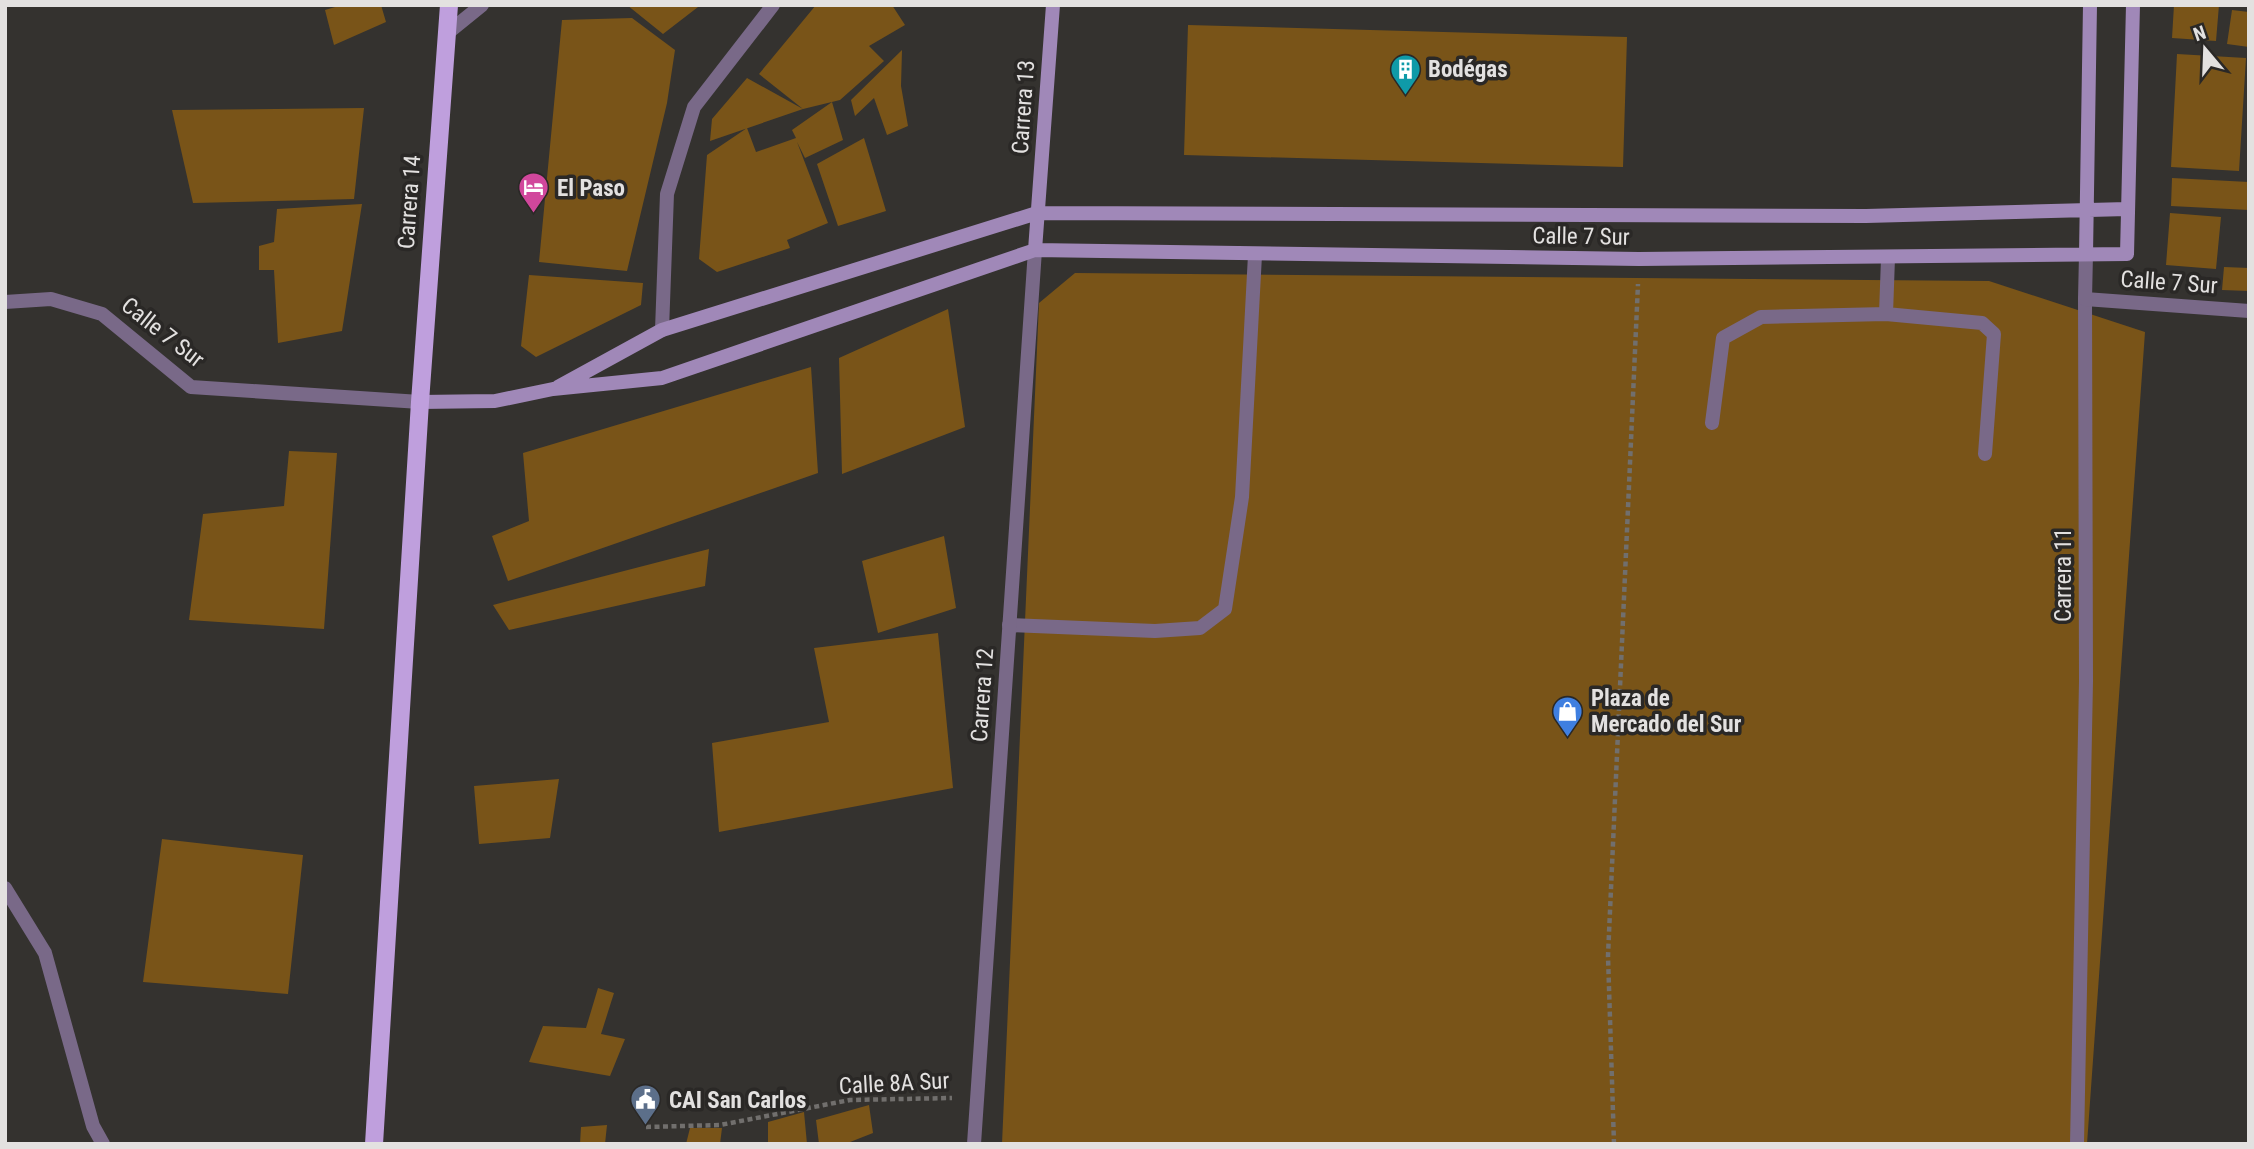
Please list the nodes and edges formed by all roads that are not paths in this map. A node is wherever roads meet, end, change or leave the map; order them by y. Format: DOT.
graph roads {
  1 [pos="449,5"];
  2 [pos="482,5"];
  3 [pos="773,5"];
  4 [pos="1053,5"];
  5 [pos="2090,5"];
  6 [pos="2133,5"];
  7 [pos="445,36"];
  8 [pos="2087,208"];
  9 [pos="2127,209"];
  10 [pos="1037,213"];
  11 [pos="1035,250"];
  12 [pos="2086,254"];
  13 [pos="1255,255"];
  14 [pos="1888,258"];
  15 [pos="2085,299"];
  16 [pos="5,302"];
  17 [pos="2249,311"];
  18 [pos="1885,314"];
  19 [pos="662,330"];
  20 [pos="553,390"];
  21 [pos="420,402"];
  22 [pos="1712,423"];
  23 [pos="1984,454"];
  24 [pos="1009,625"];
  25 [pos="5,888"];
  26 [pos="103,1144"];
  27 [pos="374,1144"];
  28 [pos="974,1144"];
  29 [pos="2077,1144"];
  1 -- 7 [label="main road, Carrera 14"];
  2 -- 7 [label="street"];
  3 -- 19 [label="street"];
  4 -- 10 [label="main road, Carrera 13"];
  5 -- 8 [label="main road, Carrera 11"];
  6 -- 9 [label="main road"];
  7 -- 21 [label="main road, Carrera 14"];
  8 -- 9 [label="main road, Calle 7 Sur"];
  8 -- 10 [label="main road, Calle 7 Sur"];
  8 -- 12 [label="main road, Carrera 11"];
  9 -- 12 [label="main road, Calle 7 Sur"];
  10 -- 11 [label="main road, Carrera 13"];
  10 -- 19 [label="main road, Calle 7 Sur"];
  11 -- 13 [label="main road, Calle 7 Sur"];
  11 -- 20 [label="main road"];
  11 -- 24 [label="street, Carrera 12"];
  12 -- 14 [label="main road, Calle 7 Sur"];
  12 -- 15 [label="street, Carrera 11"];
  13 -- 14 [label="main road, Calle 7 Sur"];
  13 -- 24 [label="street"];
  14 -- 18 [label="street"];
  15 -- 17 [label="street, Calle 7 Sur"];
  15 -- 29 [label="street, Carrera 11"];
  16 -- 21 [label="street, Calle 7 Sur"];
  18 -- 22 [label="street"];
  18 -- 23 [label="street"];
  19 -- 20 [label="main road, Calle 7 Sur"];
  20 -- 21 [label="main road"];
  21 -- 27 [label="main road, Carrera 14"];
  24 -- 28 [label="street, Carrera 12"];
  25 -- 26 [label="street"];
}
